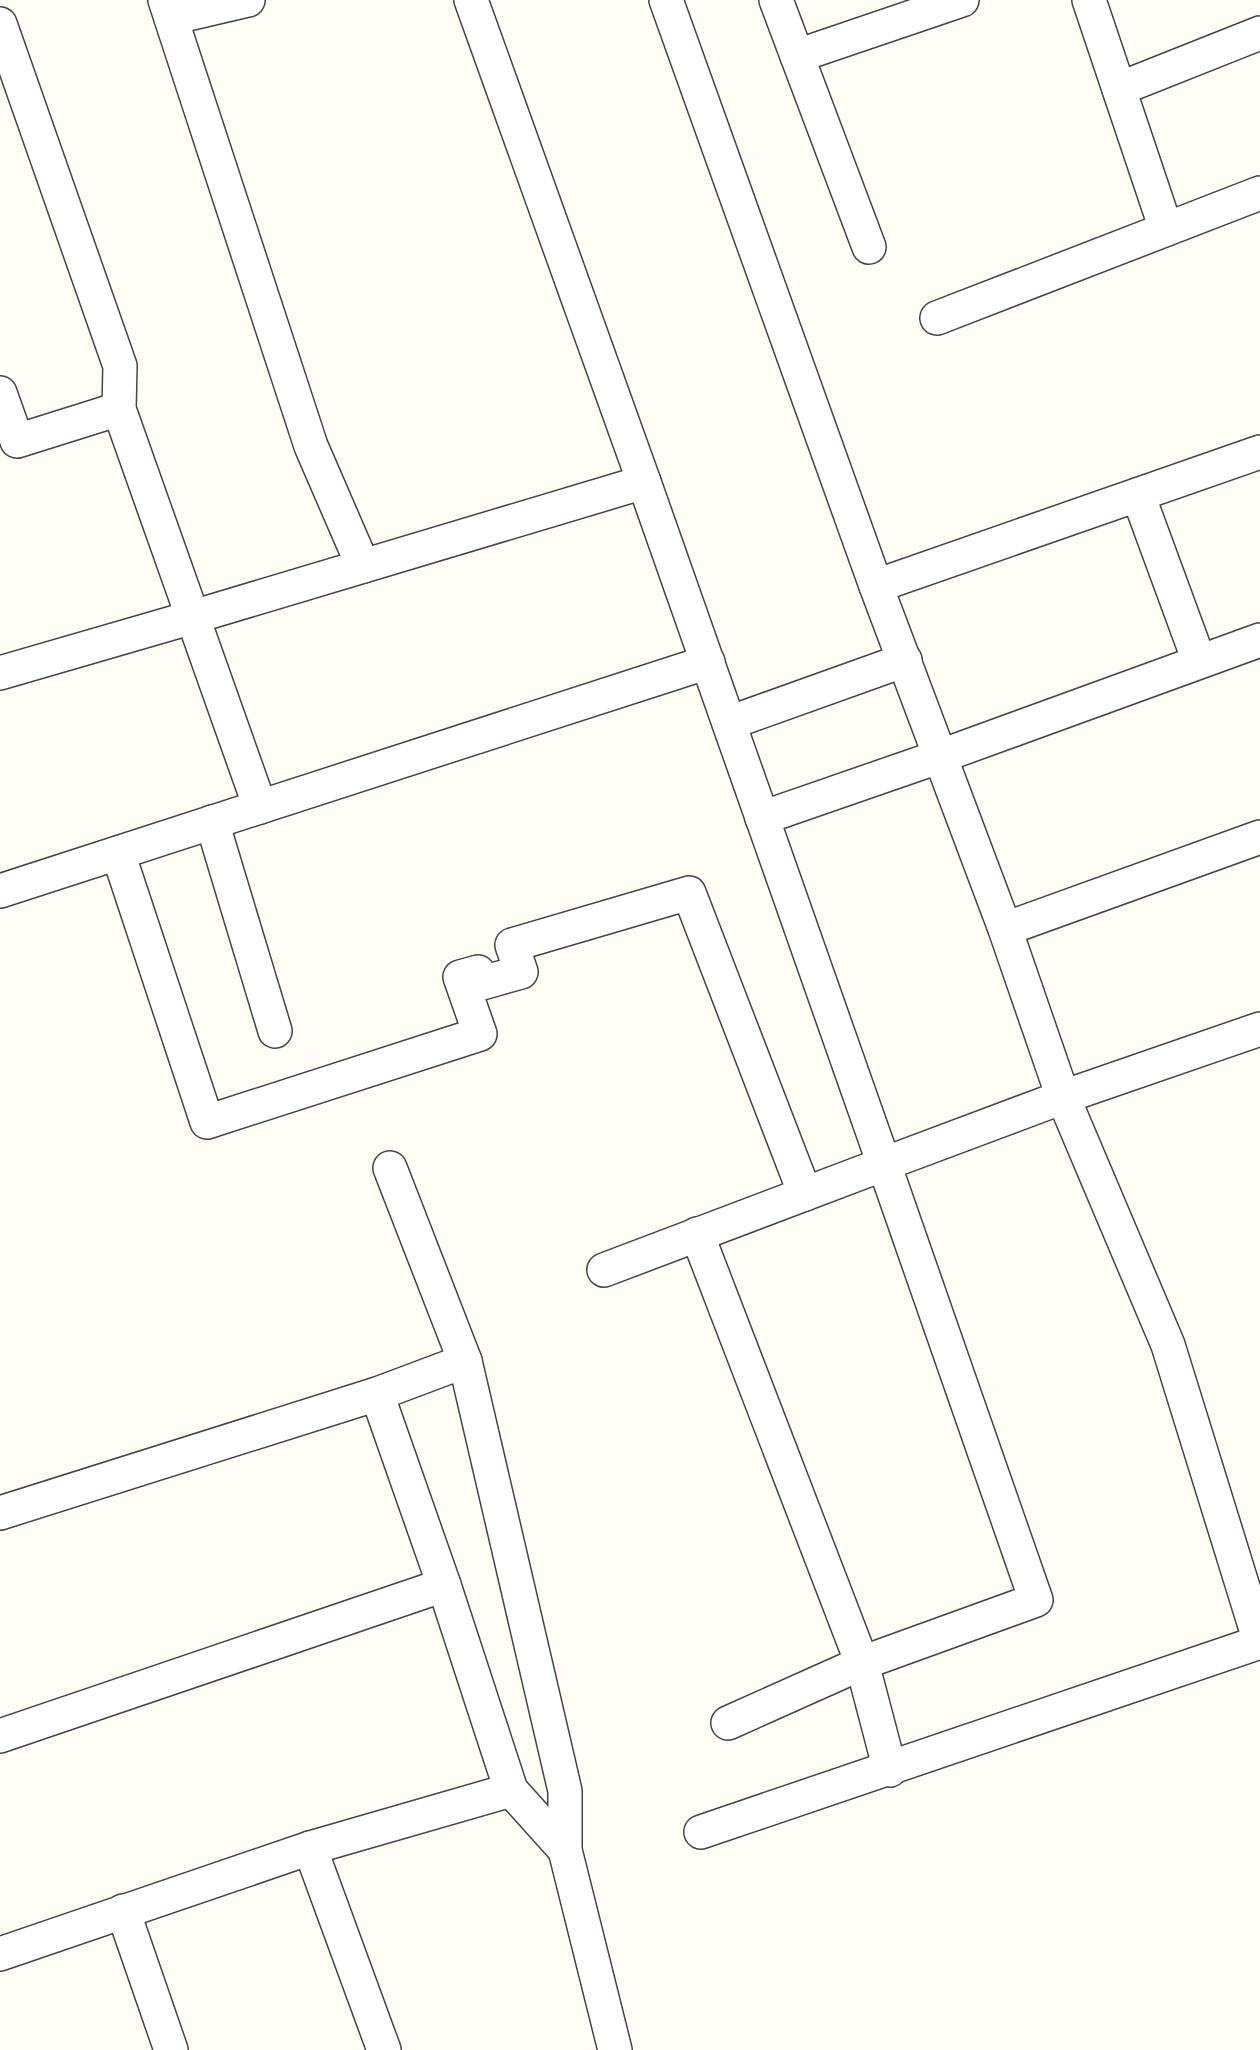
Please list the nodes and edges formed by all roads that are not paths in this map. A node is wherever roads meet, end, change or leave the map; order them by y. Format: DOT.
graph roads {
  1 [pos="471,0"];
  2 [pos="666,0"];
  3 [pos="776,0"];
  4 [pos="962,0"];
  5 [pos="1089,0"];
  6 [pos="241,1"];
  7 [pos="168,9"];
  8 [pos="897,10"];
  9 [pos="0,24"];
  10 [pos="1260,33"];
  11 [pos="796,56"];
  12 [pos="1119,89"];
  13 [pos="1260,193"];
  14 [pos="1166,229"];
  15 [pos="869,247"];
  16 [pos="937,318"];
  17 [pos="0,393"];
  18 [pos="119,409"];
  19 [pos="1260,452"];
  20 [pos="644,482"];
  21 [pos="1138,495"];
  22 [pos="363,566"];
  23 [pos="876,586"];
  24 [pos="193,617"];
  25 [pos="1260,639"];
  26 [pos="905,660"];
  27 [pos="1198,661"];
  28 [pos="708,662"];
  29 [pos="0,673"];
  30 [pos="729,723"];
  31 [pos="941,756"];
  32 [pos="260,807"];
  33 [pos="762,818"];
  34 [pos="212,822"];
  35 [pos="1260,837"];
  36 [pos="118,853"];
  37 [pos="0,891"];
  38 [pos="1005,929"];
  39 [pos="1260,1029"];
  40 [pos="275,1031"];
  41 [pos="1063,1097"];
  42 [pos="884,1164"];
  43 [pos="390,1168"];
  44 [pos="805,1194"];
  45 [pos="697,1234"];
  46 [pos="604,1270"];
  47 [pos="465,1361"];
  48 [pos="377,1394"];
  49 [pos="0,1513"];
  50 [pos="444,1585"];
  51 [pos="1260,1642"];
  52 [pos="862,1663"];
  53 [pos="728,1723"];
  54 [pos="0,1736"];
  55 [pos="890,1770"];
  56 [pos="511,1790"];
  57 [pos="701,1832"];
  58 [pos="310,1848"];
  59 [pos="565,1850"];
  60 [pos="123,1911"];
  61 [pos="0,1954"];
  62 [pos="171,2050"];
  63 [pos="384,2050"];
  64 [pos="615,2050"];
  1 -- 20 [label="street"];
  2 -- 23 [label="street"];
  3 -- 11 [label="street"];
  4 -- 8 [label="street"];
  5 -- 12 [label="street"];
  6 -- 7 [label="street"];
  7 -- 22 [label="street"];
  8 -- 11 [label="street"];
  9 -- 18 [label="street"];
  10 -- 12 [label="street"];
  11 -- 15 [label="street"];
  12 -- 14 [label="street"];
  13 -- 14 [label="street"];
  14 -- 16 [label="street"];
  17 -- 18 [label="street"];
  18 -- 24 [label="street"];
  19 -- 21 [label="street"];
  20 -- 22 [label="street"];
  20 -- 28 [label="street"];
  21 -- 23 [label="street"];
  21 -- 27 [label="street"];
  22 -- 24 [label="street"];
  23 -- 26 [label="street"];
  24 -- 29 [label="street"];
  24 -- 32 [label="street"];
  25 -- 27 [label="street"];
  26 -- 30 [label="street"];
  26 -- 31 [label="street"];
  27 -- 31 [label="street"];
  28 -- 30 [label="street"];
  28 -- 32 [label="street"];
  30 -- 33 [label="street"];
  31 -- 33 [label="street"];
  31 -- 38 [label="street"];
  32 -- 34 [label="street"];
  33 -- 42 [label="street"];
  34 -- 36 [label="street"];
  34 -- 40 [label="street"];
  35 -- 38 [label="street"];
  36 -- 37 [label="street"];
  36 -- 44 [label="street"];
  38 -- 41 [label="street"];
  39 -- 41 [label="street"];
  41 -- 42 [label="street"];
  41 -- 51 [label="street"];
  42 -- 44 [label="street"];
  42 -- 52 [label="street"];
  43 -- 47 [label="street"];
  44 -- 45 [label="street"];
  45 -- 46 [label="street"];
  45 -- 52 [label="street"];
  47 -- 48 [label="street"];
  47 -- 59 [label="street"];
  48 -- 49 [label="street"];
  48 -- 50 [label="street"];
  50 -- 54 [label="street"];
  50 -- 56 [label="street"];
  51 -- 55 [label="street"];
  52 -- 53 [label="street"];
  52 -- 55 [label="street"];
  55 -- 57 [label="street"];
  56 -- 58 [label="street"];
  56 -- 59 [label="street"];
  58 -- 60 [label="street"];
  58 -- 63 [label="street"];
  59 -- 64 [label="street"];
  60 -- 61 [label="street"];
  60 -- 62 [label="street"];
}
